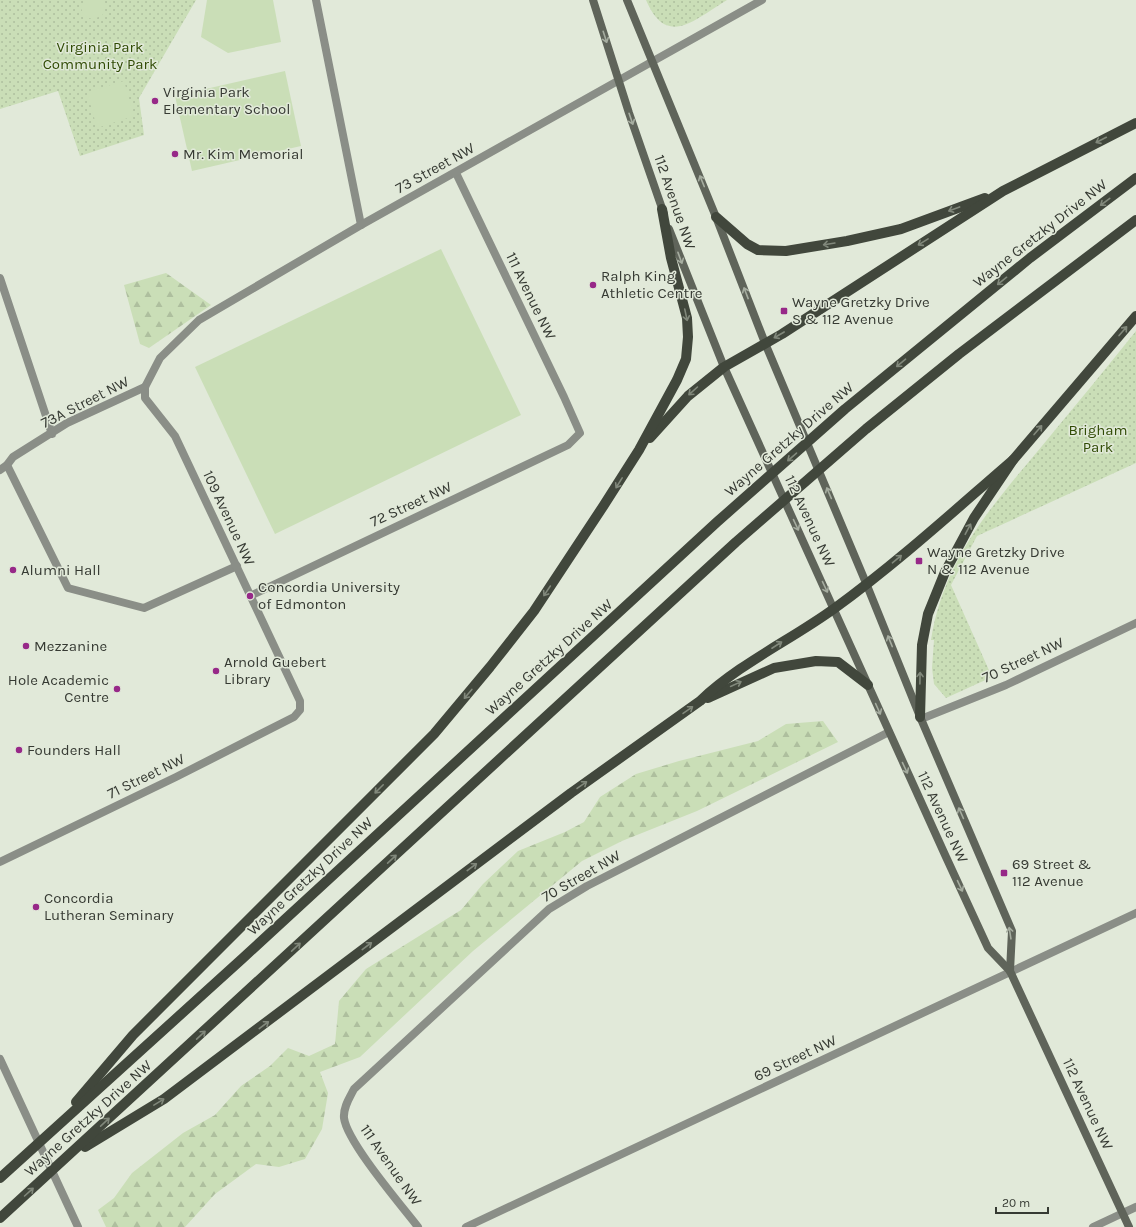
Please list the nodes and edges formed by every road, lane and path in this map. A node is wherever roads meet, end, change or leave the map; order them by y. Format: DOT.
graph roads {
  1 [pos="316,0"];
  2 [pos="593,0"];
  3 [pos="627,0"];
  4 [pos="762,0"];
  5 [pos="652,63"];
  6 [pos="620,82"];
  7 [pos="1136,122"];
  8 [pos="456,173"];
  9 [pos="1136,178"];
  10 [pos="1003,191"];
  11 [pos="662,209"];
  12 [pos="716,217"];
  13 [pos="1136,220"];
  14 [pos="361,225"];
  15 [pos="0,278"];
  16 [pos="1136,316"];
  17 [pos="765,343"];
  18 [pos="724,367"];
  19 [pos="145,387"];
  20 [pos="580,433"];
  21 [pos="52,434"];
  22 [pos="639,450"];
  23 [pos="1013,460"];
  24 [pos="3,468"];
  25 [pos="237,566"];
  26 [pos="866,583"];
  27 [pos="250,596"];
  28 [pos="835,609"];
  29 [pos="1136,623"];
  30 [pos="868,685"];
  31 [pos="700,701"];
  32 [pos="300,710"];
  33 [pos="920,718"];
  34 [pos="889,732"];
  35 [pos="0,862"];
  36 [pos="1136,913"];
  37 [pos="1010,971"];
  38 [pos="0,1059"];
  39 [pos="344,1117"];
  40 [pos="50,1132"];
  41 [pos="66,1158"];
  42 [pos="0,1178"];
  43 [pos="1136,1207"];
  44 [pos="1123,1213"];
  45 [pos="0,1218"];
  46 [pos="78,1227"];
  47 [pos="418,1227"];
  48 [pos="466,1227"];
  49 [pos="1093,1227"];
  50 [pos="1129,1227"];
  1 -- 14 [label="street"];
  2 -- 6 [label="main road, 112 Avenue NW, one-way"];
  3 -- 5 [label="main road, 112 Avenue NW"];
  4 -- 5 [label="street, 73 Street NW"];
  5 -- 6 [label="street, 73 Street NW"];
  12 -- 5 [label="main road, 112 Avenue NW, one-way"];
  6 -- 8 [label="street, 73 Street NW"];
  6 -- 11 [label="main road, 112 Avenue NW, one-way"];
  7 -- 10 [label="main road, one-way"];
  8 -- 14 [label="street, 73 Street NW"];
  8 -- 20 [label="street, 111 Avenue NW"];
  9 -- 40 [label="main road, Wayne Gretzky Drive NW, one-way"];
  10 -- 12 [label="main road, one-way"];
  10 -- 17 [label="main road, one-way"];
  11 -- 18 [label="main road, 112 Avenue NW, one-way"];
  11 -- 22 [label="main road, one-way"];
  17 -- 12 [label="main road, 112 Avenue NW, one-way"];
  41 -- 13 [label="main road, Wayne Gretzky Drive NW, one-way"];
  14 -- 19 [label="street, 73 Street NW"];
  15 -- 21 [label="street"];
  23 -- 16 [label="main road, one-way"];
  17 -- 18 [label="main road"];
  26 -- 17 [label="main road, 112 Avenue NW, one-way"];
  18 -- 22 [label="main road, one-way"];
  18 -- 28 [label="main road, 112 Avenue NW, one-way"];
  19 -- 21 [label="street, 73A Street NW"];
  19 -- 25 [label="street, 109 Avenue NW"];
  20 -- 27 [label="street, 72 Street NW"];
  21 -- 24 [label="street, 73A Street NW"];
  22 -- 40 [label="main road, one-way"];
  26 -- 23 [label="main road, one-way"];
  33 -- 23 [label="main road, one-way"];
  24 -- 25 [label="street"];
  25 -- 27 [label="street, 109 Avenue NW"];
  26 -- 28 [label="main road"];
  33 -- 26 [label="main road, 112 Avenue NW, one-way"];
  27 -- 32 [label="street, 109 Avenue NW"];
  28 -- 30 [label="main road, 112 Avenue NW"];
  31 -- 28 [label="main road, one-way"];
  29 -- 33 [label="street, 70 Street NW"];
  31 -- 30 [label="main road, one-way"];
  30 -- 34 [label="main road, 112 Avenue NW, one-way"];
  41 -- 31 [label="main road, one-way"];
  32 -- 35 [label="street, 71 Street NW"];
  37 -- 33 [label="main road, 112 Avenue NW, one-way"];
  34 -- 37 [label="main road, 112 Avenue NW, one-way"];
  34 -- 39 [label="street, 70 Street NW"];
  36 -- 37 [label="street, 69 Street NW"];
  37 -- 44 [label="main road, 112 Avenue NW"];
  37 -- 48 [label="street, 69 Street NW"];
  38 -- 46 [label="street"];
  39 -- 47 [label="street, 111 Avenue NW"];
  40 -- 42 [label="main road, Wayne Gretzky Drive NW"];
  45 -- 41 [label="main road, Wayne Gretzky Drive NW, one-way"];
  43 -- 44 [label="street"];
  44 -- 49 [label="street"];
  44 -- 50 [label="main road, 112 Avenue NW"];
}
